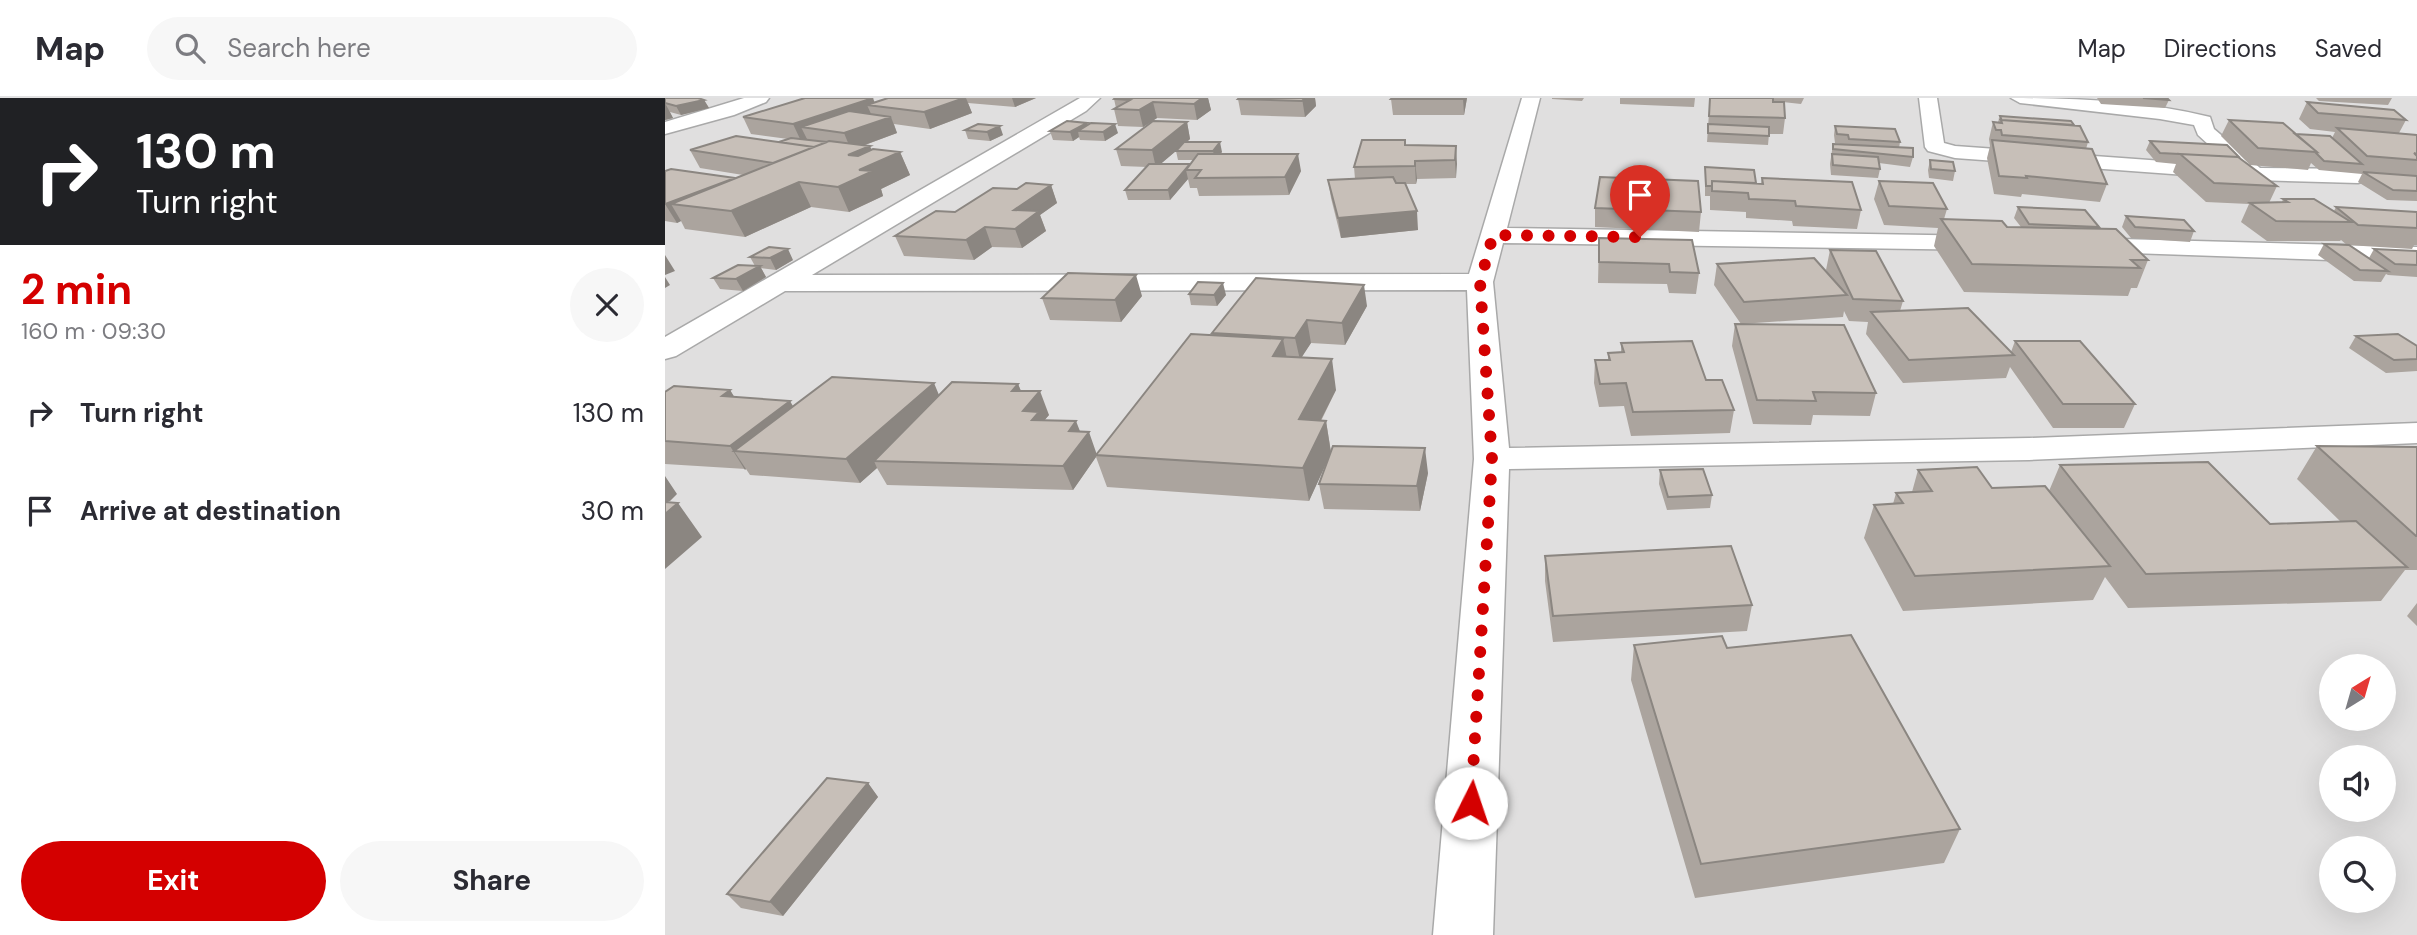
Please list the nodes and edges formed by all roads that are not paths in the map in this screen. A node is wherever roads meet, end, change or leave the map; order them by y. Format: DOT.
graph roads {
  1 [pos="760,98"];
  2 [pos="1091,98"];
  3 [pos="1531,98"];
  4 [pos="1928,98"];
  5 [pos="2020,98"];
  6 [pos="665,128"];
  7 [pos="2254,174"];
  8 [pos="2358,176"];
  9 [pos="1493,235"];
  10 [pos="2011,244"];
  11 [pos="2052,245"];
  12 [pos="2417,256"];
  13 [pos="1480,282"];
  14 [pos="783,283"];
  15 [pos="665,351"];
  16 [pos="2417,433"];
  17 [pos="1492,459"];
  18 [pos="1463,935"];
  1 -- 6 [label="street"];
  2 -- 14 [label="street"];
  3 -- 9 [label="street"];
  4 -- 7 [label="street"];
  5 -- 7 [label="street"];
  7 -- 8 [label="street"];
  9 -- 10 [label="street"];
  9 -- 13 [label="street"];
  11 -- 12 [label="street"];
  13 -- 14 [label="street"];
  13 -- 17 [label="street"];
  14 -- 15 [label="street"];
  16 -- 17 [label="street"];
  17 -- 18 [label="street"];
}
